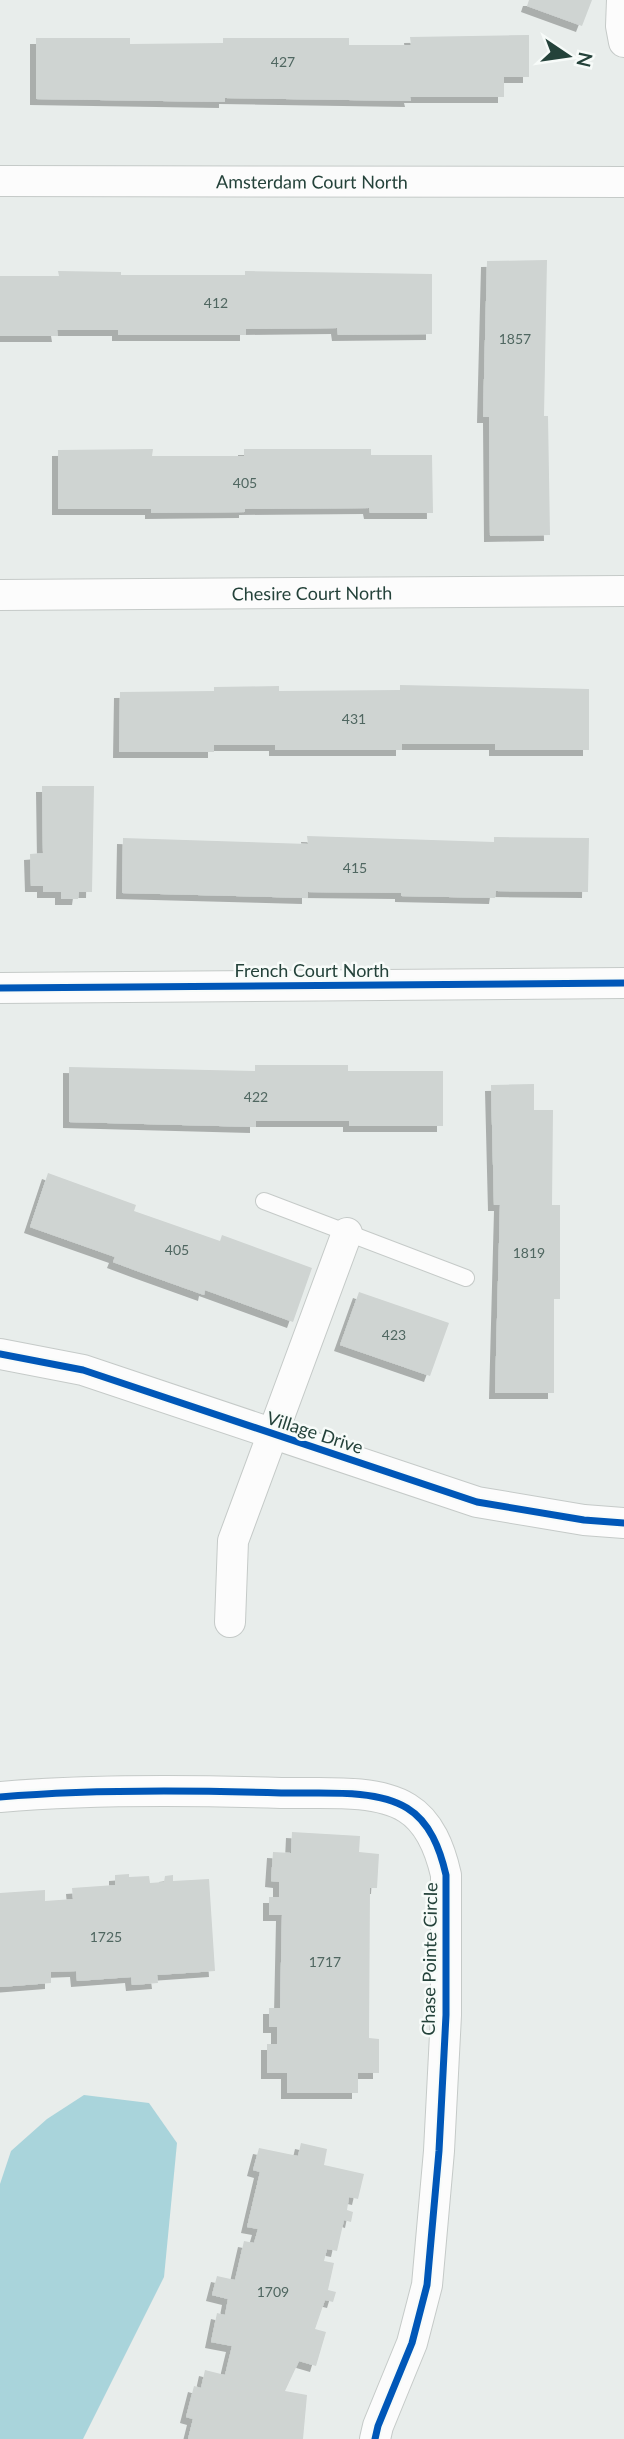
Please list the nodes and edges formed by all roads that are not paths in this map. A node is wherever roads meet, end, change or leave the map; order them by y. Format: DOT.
graph roads {
  1 [pos="622,0"];
  2 [pos="624,42"];
  3 [pos="0,181"];
  4 [pos="624,182"];
  5 [pos="624,590"];
  6 [pos="0,596"];
  7 [pos="624,983"];
  8 [pos="0,988"];
  9 [pos="264,1201"];
  10 [pos="347,1233"];
  11 [pos="466,1278"];
  12 [pos="0,1354"];
  13 [pos="272,1435"];
  14 [pos="624,1523"];
  15 [pos="230,1622"];
  16 [pos="0,1797"];
  17 [pos="375,2439"];
  1 -- 2 [label="street"];
  3 -- 4 [label="street, Amsterdam Court North"];
  5 -- 6 [label="street, Chesire Court North"];
  7 -- 8 [label="street, French Court North"];
  9 -- 10 [label="lane"];
  10 -- 11 [label="lane"];
  10 -- 13 [label="street"];
  12 -- 13 [label="street, Village Drive"];
  13 -- 14 [label="street, Village Drive"];
  13 -- 15 [label="street"];
  16 -- 17 [label="street, Chase Pointe Circle"];
}
